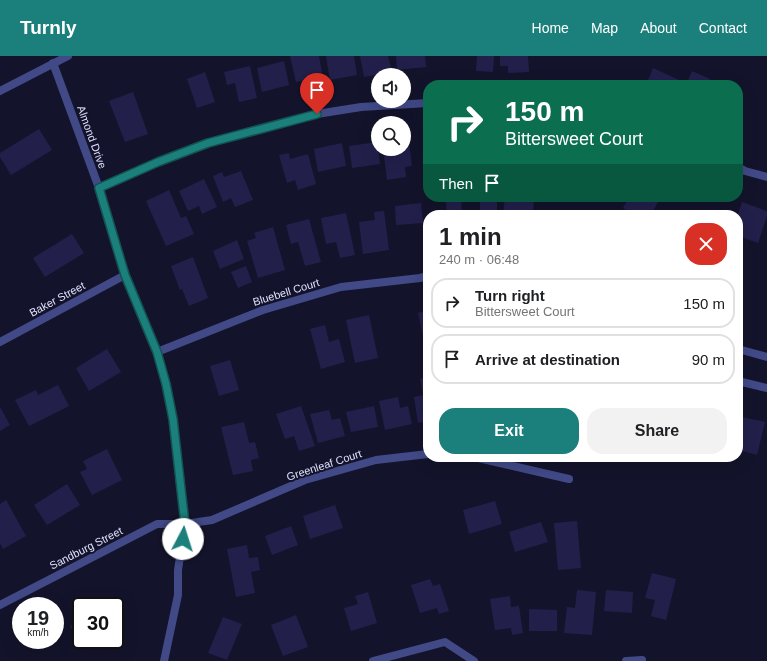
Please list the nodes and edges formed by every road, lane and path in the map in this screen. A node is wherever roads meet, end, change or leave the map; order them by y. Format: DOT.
graph roads {
  1 [pos="68,56"];
  2 [pos="53,63"];
  3 [pos="0,91"];
  4 [pos="423,103"];
  5 [pos="743,171"];
  6 [pos="767,177"];
  7 [pos="99,188"];
  8 [pos="125,275"];
  9 [pos="423,277"];
  10 [pos="0,342"];
  11 [pos="743,350"];
  12 [pos="157,352"];
  13 [pos="767,357"];
  14 [pos="743,381"];
  15 [pos="767,388"];
  16 [pos="423,455"];
  17 [pos="496,462"];
  18 [pos="569,479"];
  19 [pos="185,524"];
  20 [pos="0,605"];
  21 [pos="642,660"];
  22 [pos="164,661"];
  23 [pos="373,661"];
  24 [pos="474,661"];
  25 [pos="626,661"];
  1 -- 2 [label="street"];
  2 -- 3 [label="street"];
  2 -- 7 [label="street, Almond Drive"];
  4 -- 7 [label="street"];
  5 -- 6 [label="street"];
  7 -- 8 [label="street, Almond Drive"];
  8 -- 10 [label="street, Baker Street"];
  8 -- 12 [label="street, Almond Drive"];
  9 -- 12 [label="street, Bluebell Court"];
  11 -- 13 [label="street"];
  12 -- 19 [label="street, Almond Drive"];
  14 -- 15 [label="street"];
  16 -- 19 [label="street, Greenleaf Court"];
  17 -- 18 [label="street"];
  19 -- 20 [label="street, Sandburg Street"];
  19 -- 22 [label="street, Almond Drive"];
  21 -- 25 [label="street"];
  23 -- 24 [label="street"];
}
